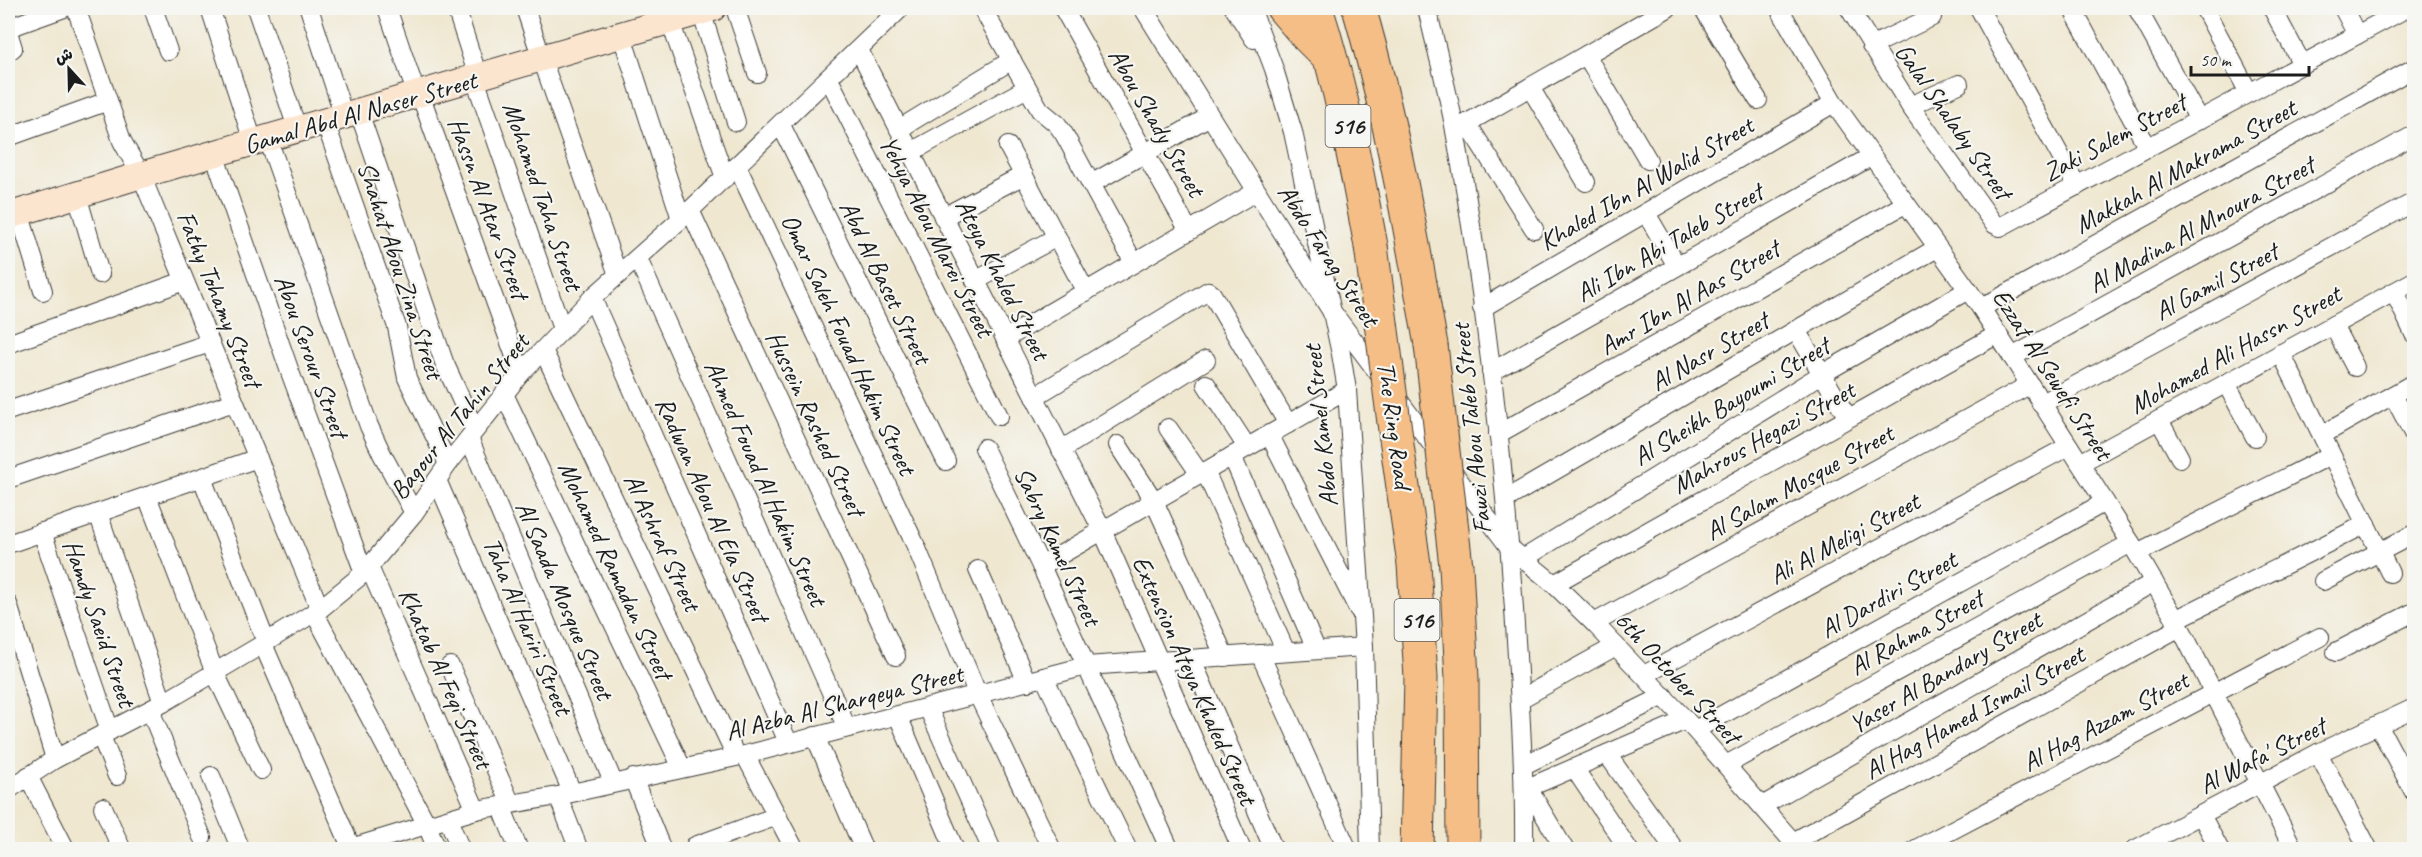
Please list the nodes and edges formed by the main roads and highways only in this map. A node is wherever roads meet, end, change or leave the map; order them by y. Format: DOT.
graph roads {
  1 [pos="1283,8"];
  2 [pos="1316,8"];
  3 [pos="1359,8"];
  4 [pos="1378,8"];
  5 [pos="1371,50"];
  6 [pos="1333,62"];
  7 [pos="1418,849"];
  8 [pos="1463,849"];
  1 -- 6 [label="highway"];
  2 -- 6 [label="highway, The Ring Road / 516"];
  3 -- 5 [label="highway, The Ring Road / 516"];
  4 -- 5 [label="highway"];
  5 -- 8 [label="highway, The Ring Road / 516, bridge"];
  6 -- 7 [label="highway, The Ring Road / 516, bridge"];
}
